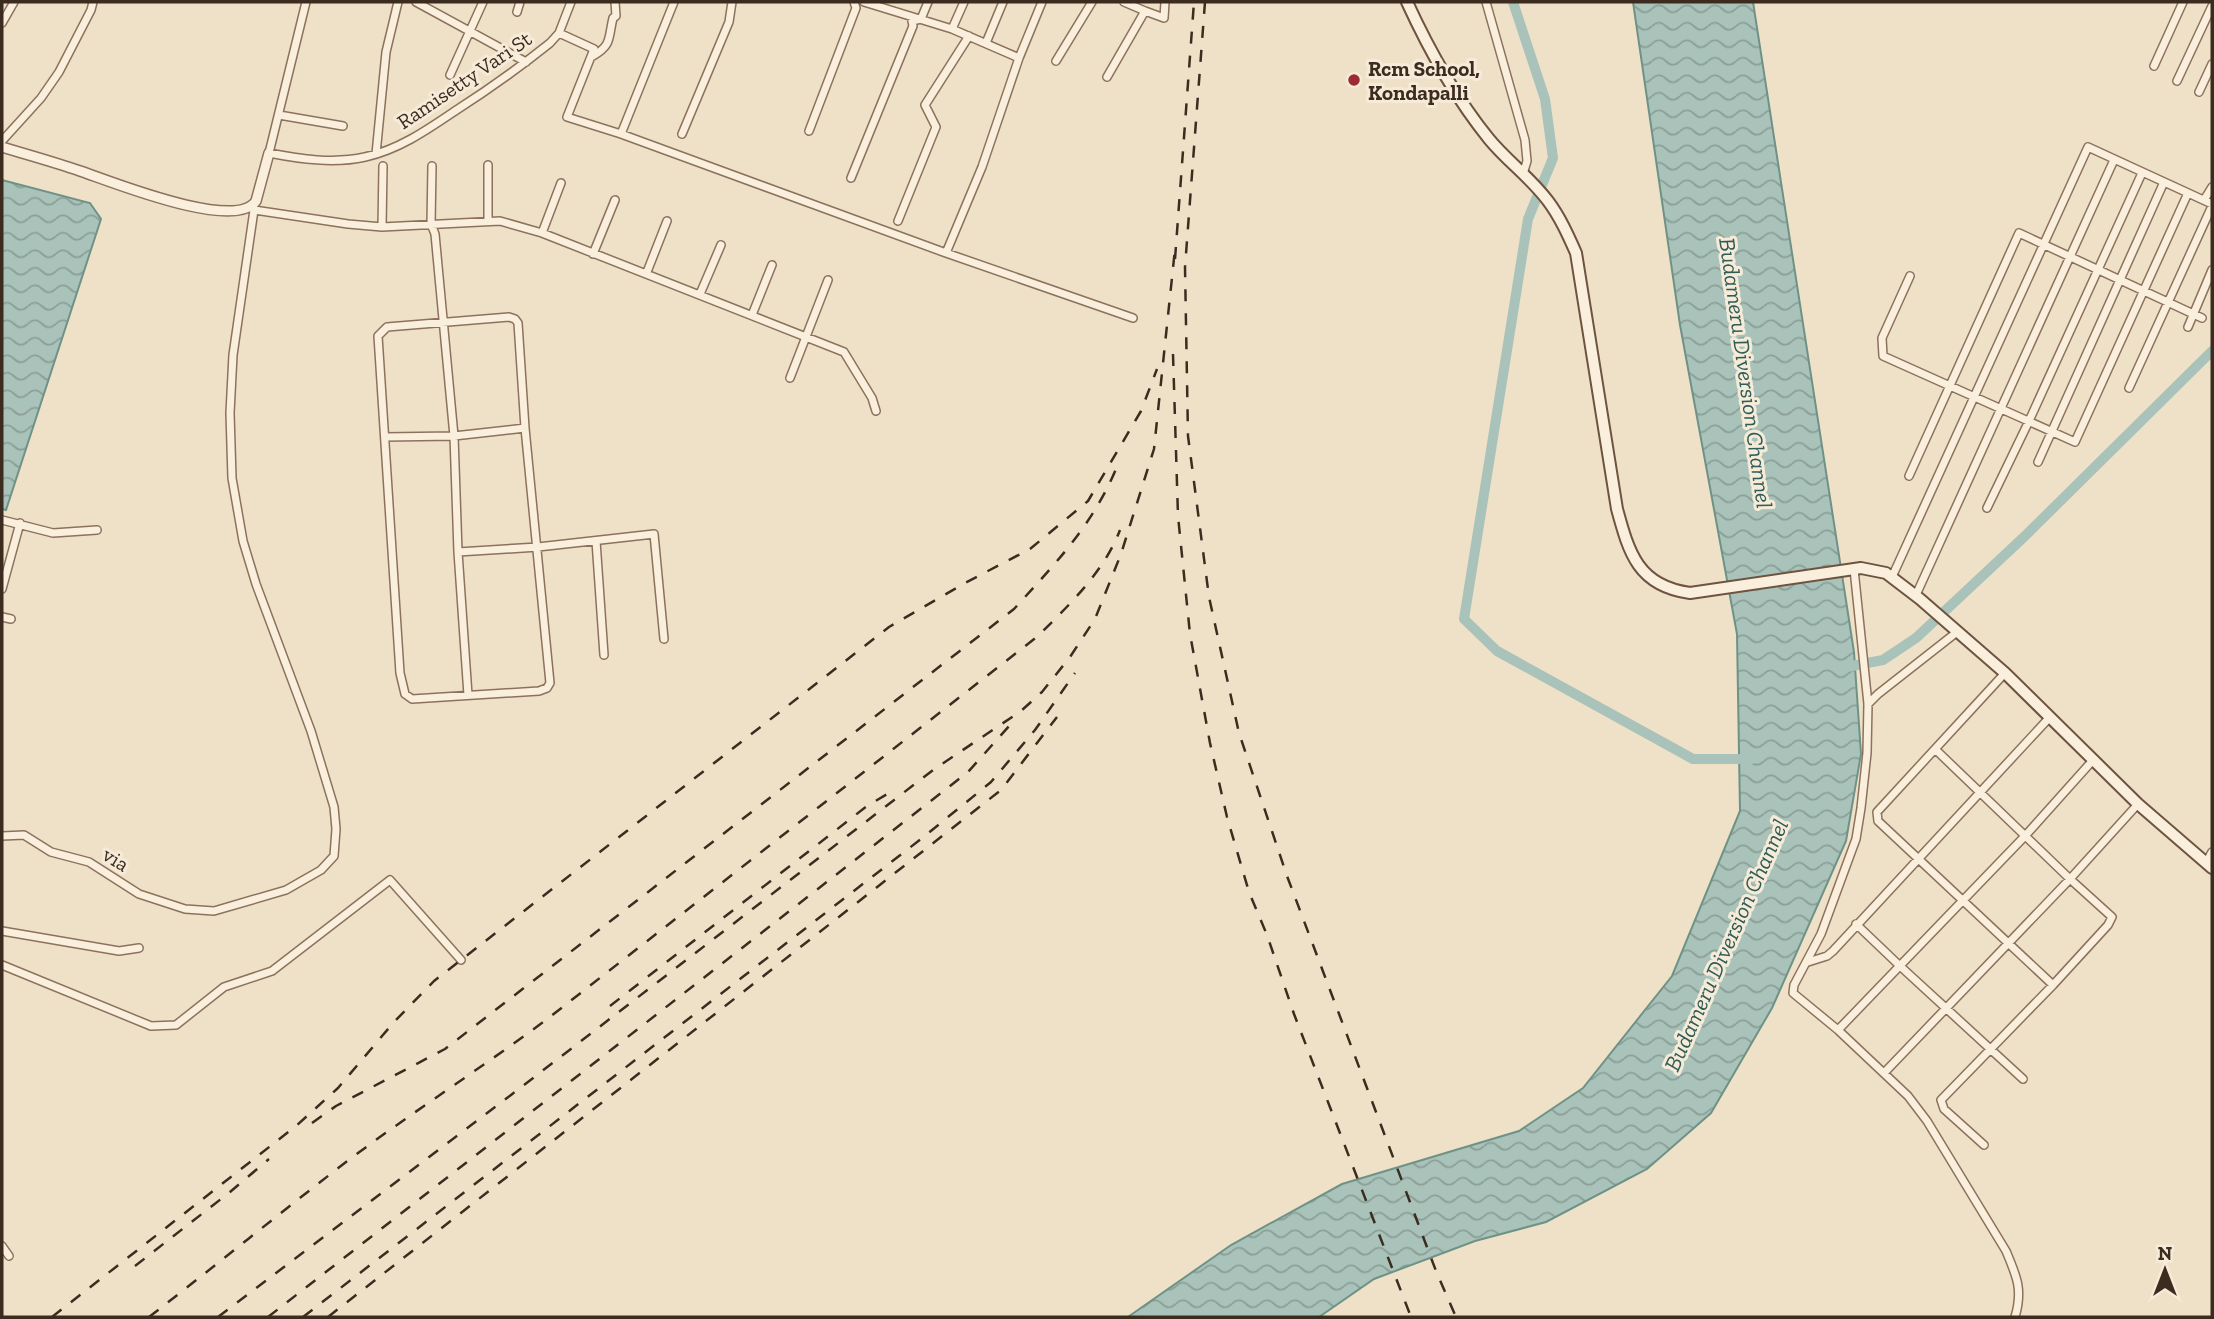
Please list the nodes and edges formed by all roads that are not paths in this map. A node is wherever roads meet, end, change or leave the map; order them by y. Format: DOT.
graph roads {
  1 [pos="14,2"];
  2 [pos="93,2"];
  3 [pos="306,2"];
  4 [pos="398,2"];
  5 [pos="416,2"];
  6 [pos="483,2"];
  7 [pos="520,2"];
  8 [pos="572,2"];
  9 [pos="615,2"];
  10 [pos="674,2"];
  11 [pos="732,2"];
  12 [pos="854,2"];
  13 [pos="864,2"];
  14 [pos="928,2"];
  15 [pos="964,2"];
  16 [pos="1003,2"];
  17 [pos="1042,2"];
  18 [pos="1092,2"];
  19 [pos="1124,2"];
  20 [pos="1165,2"];
  21 [pos="1406,2"];
  22 [pos="1486,2"];
  23 [pos="2183,2"];
  24 [pos="888,5"];
  25 [pos="2212,6"];
  26 [pos="1145,11"];
  27 [pos="517,12"];
  28 [pos="920,19"];
  29 [pos="2,23"];
  30 [pos="952,29"];
  31 [pos="471,32"];
  32 [pos="559,33"];
  33 [pos="969,36"];
  34 [pos="986,43"];
  35 [pos="593,56"];
  36 [pos="1019,58"];
  37 [pos="1056,61"];
  38 [pos="526,62"];
  39 [pos="2212,64"];
  40 [pos="2154,66"];
  41 [pos="450,75"];
  42 [pos="1107,77"];
  43 [pos="2177,81"];
  44 [pos="2199,92"];
  45 [pos="279,115"];
  46 [pos="343,126"];
  47 [pos="809,131"];
  48 [pos="621,134"];
  49 [pos="682,134"];
  50 [pos="2,141"];
  51 [pos="270,153"];
  52 [pos="376,154"];
  53 [pos="2114,160"];
  54 [pos="488,164"];
  55 [pos="383,166"];
  56 [pos="432,166"];
  57 [pos="2142,173"];
  58 [pos="1523,174"];
  59 [pos="851,178"];
  60 [pos="2164,182"];
  61 [pos="561,183"];
  62 [pos="2212,187"];
  63 [pos="2188,193"];
  64 [pos="615,200"];
  65 [pos="2210,203"];
  66 [pos="253,209"];
  67 [pos="488,221"];
  68 [pos="667,221"];
  69 [pos="898,221"];
  70 [pos="431,224"];
  71 [pos="382,227"];
  72 [pos="542,233"];
  73 [pos="2044,244"];
  74 [pos="721,245"];
  75 [pos="946,253"];
  76 [pos="593,254"];
  77 [pos="2070,257"];
  78 [pos="772,265"];
  79 [pos="2098,270"];
  80 [pos="2212,270"];
  81 [pos="647,272"];
  82 [pos="1910,276"];
  83 [pos="828,280"];
  84 [pos="2120,280"];
  85 [pos="2144,291"];
  86 [pos="700,294"];
  87 [pos="2168,302"];
  88 [pos="2193,314"];
  89 [pos="752,315"];
  90 [pos="1133,318"];
  91 [pos="2202,318"];
  92 [pos="444,321"];
  93 [pos="2188,327"];
  94 [pos="806,337"];
  95 [pos="790,378"];
  96 [pos="1949,385"];
  97 [pos="2129,388"];
  98 [pos="1974,397"];
  99 [pos="2001,409"];
  100 [pos="876,411"];
  101 [pos="2029,421"];
  102 [pos="525,428"];
  103 [pos="2051,431"];
  104 [pos="454,436"];
  105 [pos="384,437"];
  106 [pos="2038,462"];
  107 [pos="1909,476"];
  108 [pos="1987,508"];
  109 [pos="2,520"];
  110 [pos="20,523"];
  111 [pos="97,530"];
  112 [pos="596,541"];
  113 [pos="538,547"];
  114 [pos="458,552"];
  115 [pos="1854,569"];
  116 [pos="1892,577"];
  117 [pos="2,589"];
  118 [pos="1916,596"];
  119 [pos="2,617"];
  120 [pos="11,619"];
  121 [pos="1955,631"];
  122 [pos="664,639"];
  123 [pos="604,655"];
  124 [pos="2006,673"];
  125 [pos="468,695"];
  126 [pos="1868,704"];
  127 [pos="2050,717"];
  128 [pos="1936,750"];
  129 [pos="2094,759"];
  130 [pos="1979,794"];
  131 [pos="2138,804"];
  132 [pos="2,836"];
  133 [pos="2025,836"];
  134 [pos="2212,852"];
  135 [pos="1918,859"];
  136 [pos="2209,866"];
  137 [pos="2070,879"];
  138 [pos="1963,901"];
  139 [pos="1856,924"];
  140 [pos="2,930"];
  141 [pos="2008,943"];
  142 [pos="139,948"];
  143 [pos="461,960"];
  144 [pos="1808,962"];
  145 [pos="2,965"];
  146 [pos="1900,966"];
  147 [pos="2053,985"];
  148 [pos="1945,1007"];
  149 [pos="1838,1030"];
  150 [pos="1990,1050"];
  151 [pos="1884,1073"];
  152 [pos="2023,1079"];
  153 [pos="1984,1145"];
  154 [pos="2,1246"];
  155 [pos="9,1256"];
  156 [pos="2015,1317"];
  1 -- 29 [label="street"];
  2 -- 50 [label="street"];
  3 -- 45 [label="street"];
  4 -- 52 [label="street"];
  5 -- 31 [label="street"];
  6 -- 31 [label="street"];
  7 -- 27 [label="street"];
  8 -- 32 [label="street, Ramisetty Vari St"];
  9 -- 35 [label="street"];
  10 -- 48 [label="street"];
  11 -- 49 [label="street"];
  12 -- 47 [label="street"];
  13 -- 24 [label="street"];
  14 -- 28 [label="street"];
  15 -- 30 [label="street"];
  16 -- 34 [label="street"];
  17 -- 36 [label="street"];
  18 -- 37 [label="street"];
  19 -- 26 [label="street"];
  20 -- 26 [label="street"];
  21 -- 58 [label="main road"];
  22 -- 58 [label="street"];
  23 -- 40 [label="street"];
  24 -- 28 [label="street"];
  25 -- 43 [label="street"];
  26 -- 42 [label="street"];
  28 -- 30 [label="street"];
  28 -- 59 [label="street"];
  30 -- 33 [label="street"];
  31 -- 38 [label="street"];
  31 -- 41 [label="street"];
  32 -- 35 [label="street"];
  32 -- 38 [label="street, Ramisetty Vari St"];
  33 -- 34 [label="street"];
  33 -- 69 [label="street"];
  34 -- 36 [label="street"];
  35 -- 48 [label="street"];
  36 -- 75 [label="street"];
  38 -- 52 [label="street, Ramisetty Vari St"];
  39 -- 44 [label="street"];
  45 -- 46 [label="street"];
  45 -- 51 [label="street"];
  48 -- 75 [label="street"];
  50 -- 66 [label="street"];
  51 -- 52 [label="street, Ramisetty Vari St"];
  51 -- 66 [label="street"];
  53 -- 57 [label="street"];
  53 -- 73 [label="street"];
  53 -- 77 [label="street"];
  54 -- 67 [label="street"];
  55 -- 71 [label="street"];
  56 -- 70 [label="street"];
  57 -- 60 [label="street"];
  57 -- 79 [label="street"];
  58 -- 115 [label="main road"];
  60 -- 63 [label="street"];
  60 -- 84 [label="street"];
  61 -- 72 [label="street"];
  62 -- 65 [label="street"];
  63 -- 65 [label="street"];
  63 -- 85 [label="street"];
  64 -- 76 [label="street"];
  65 -- 87 [label="street"];
  66 -- 71 [label="street"];
  66 -- 132 [label="street, via"];
  67 -- 70 [label="street"];
  67 -- 72 [label="street"];
  68 -- 81 [label="street"];
  70 -- 71 [label="street"];
  70 -- 92 [label="street"];
  72 -- 76 [label="street"];
  73 -- 77 [label="street"];
  73 -- 96 [label="street"];
  73 -- 98 [label="street"];
  74 -- 86 [label="street"];
  75 -- 90 [label="street"];
  76 -- 81 [label="street"];
  77 -- 79 [label="street"];
  77 -- 99 [label="street"];
  78 -- 89 [label="street"];
  79 -- 84 [label="street"];
  79 -- 101 [label="street"];
  80 -- 88 [label="street"];
  81 -- 86 [label="street"];
  82 -- 96 [label="street"];
  83 -- 94 [label="street"];
  84 -- 85 [label="street"];
  84 -- 103 [label="street"];
  85 -- 87 [label="street"];
  85 -- 103 [label="street"];
  86 -- 89 [label="street"];
  87 -- 88 [label="street"];
  87 -- 97 [label="street"];
  88 -- 91 [label="street"];
  88 -- 93 [label="street"];
  89 -- 94 [label="street"];
  92 -- 102 [label="street"];
  92 -- 104 [label="street"];
  92 -- 105 [label="street"];
  94 -- 95 [label="street"];
  94 -- 100 [label="street"];
  96 -- 98 [label="street"];
  96 -- 107 [label="street"];
  98 -- 99 [label="street"];
  98 -- 116 [label="street"];
  99 -- 101 [label="street"];
  99 -- 118 [label="street"];
  101 -- 103 [label="street"];
  101 -- 108 [label="street"];
  102 -- 104 [label="street"];
  102 -- 113 [label="street"];
  103 -- 106 [label="street"];
  104 -- 105 [label="street"];
  104 -- 114 [label="street"];
  105 -- 125 [label="street"];
  109 -- 110 [label="street"];
  110 -- 111 [label="street"];
  110 -- 117 [label="street"];
  112 -- 113 [label="street"];
  112 -- 122 [label="street"];
  112 -- 123 [label="street"];
  113 -- 114 [label="street"];
  113 -- 125 [label="street"];
  114 -- 125 [label="street"];
  115 -- 116 [label="main road"];
  115 -- 126 [label="street"];
  116 -- 118 [label="main road"];
  118 -- 121 [label="main road"];
  119 -- 120 [label="street"];
  121 -- 124 [label="main road"];
  121 -- 126 [label="street"];
  124 -- 127 [label="main road"];
  124 -- 128 [label="street"];
  126 -- 144 [label="street"];
  127 -- 129 [label="main road"];
  127 -- 130 [label="street"];
  128 -- 130 [label="street"];
  128 -- 135 [label="street"];
  129 -- 131 [label="main road"];
  129 -- 133 [label="street"];
  130 -- 133 [label="street"];
  130 -- 135 [label="street"];
  131 -- 136 [label="main road"];
  131 -- 137 [label="street"];
  133 -- 137 [label="street"];
  133 -- 138 [label="street"];
  134 -- 136 [label="street"];
  135 -- 138 [label="street"];
  135 -- 139 [label="street"];
  137 -- 141 [label="street"];
  137 -- 147 [label="street"];
  138 -- 141 [label="street"];
  138 -- 146 [label="street"];
  139 -- 144 [label="street"];
  139 -- 146 [label="street"];
  140 -- 142 [label="street"];
  141 -- 147 [label="street"];
  141 -- 148 [label="street"];
  143 -- 145 [label="street"];
  144 -- 149 [label="street"];
  146 -- 148 [label="street"];
  146 -- 149 [label="street"];
  147 -- 150 [label="street"];
  148 -- 150 [label="street"];
  148 -- 151 [label="street"];
  149 -- 151 [label="street"];
  150 -- 152 [label="street"];
  150 -- 153 [label="street"];
  151 -- 156 [label="street"];
  154 -- 155 [label="street"];
}
